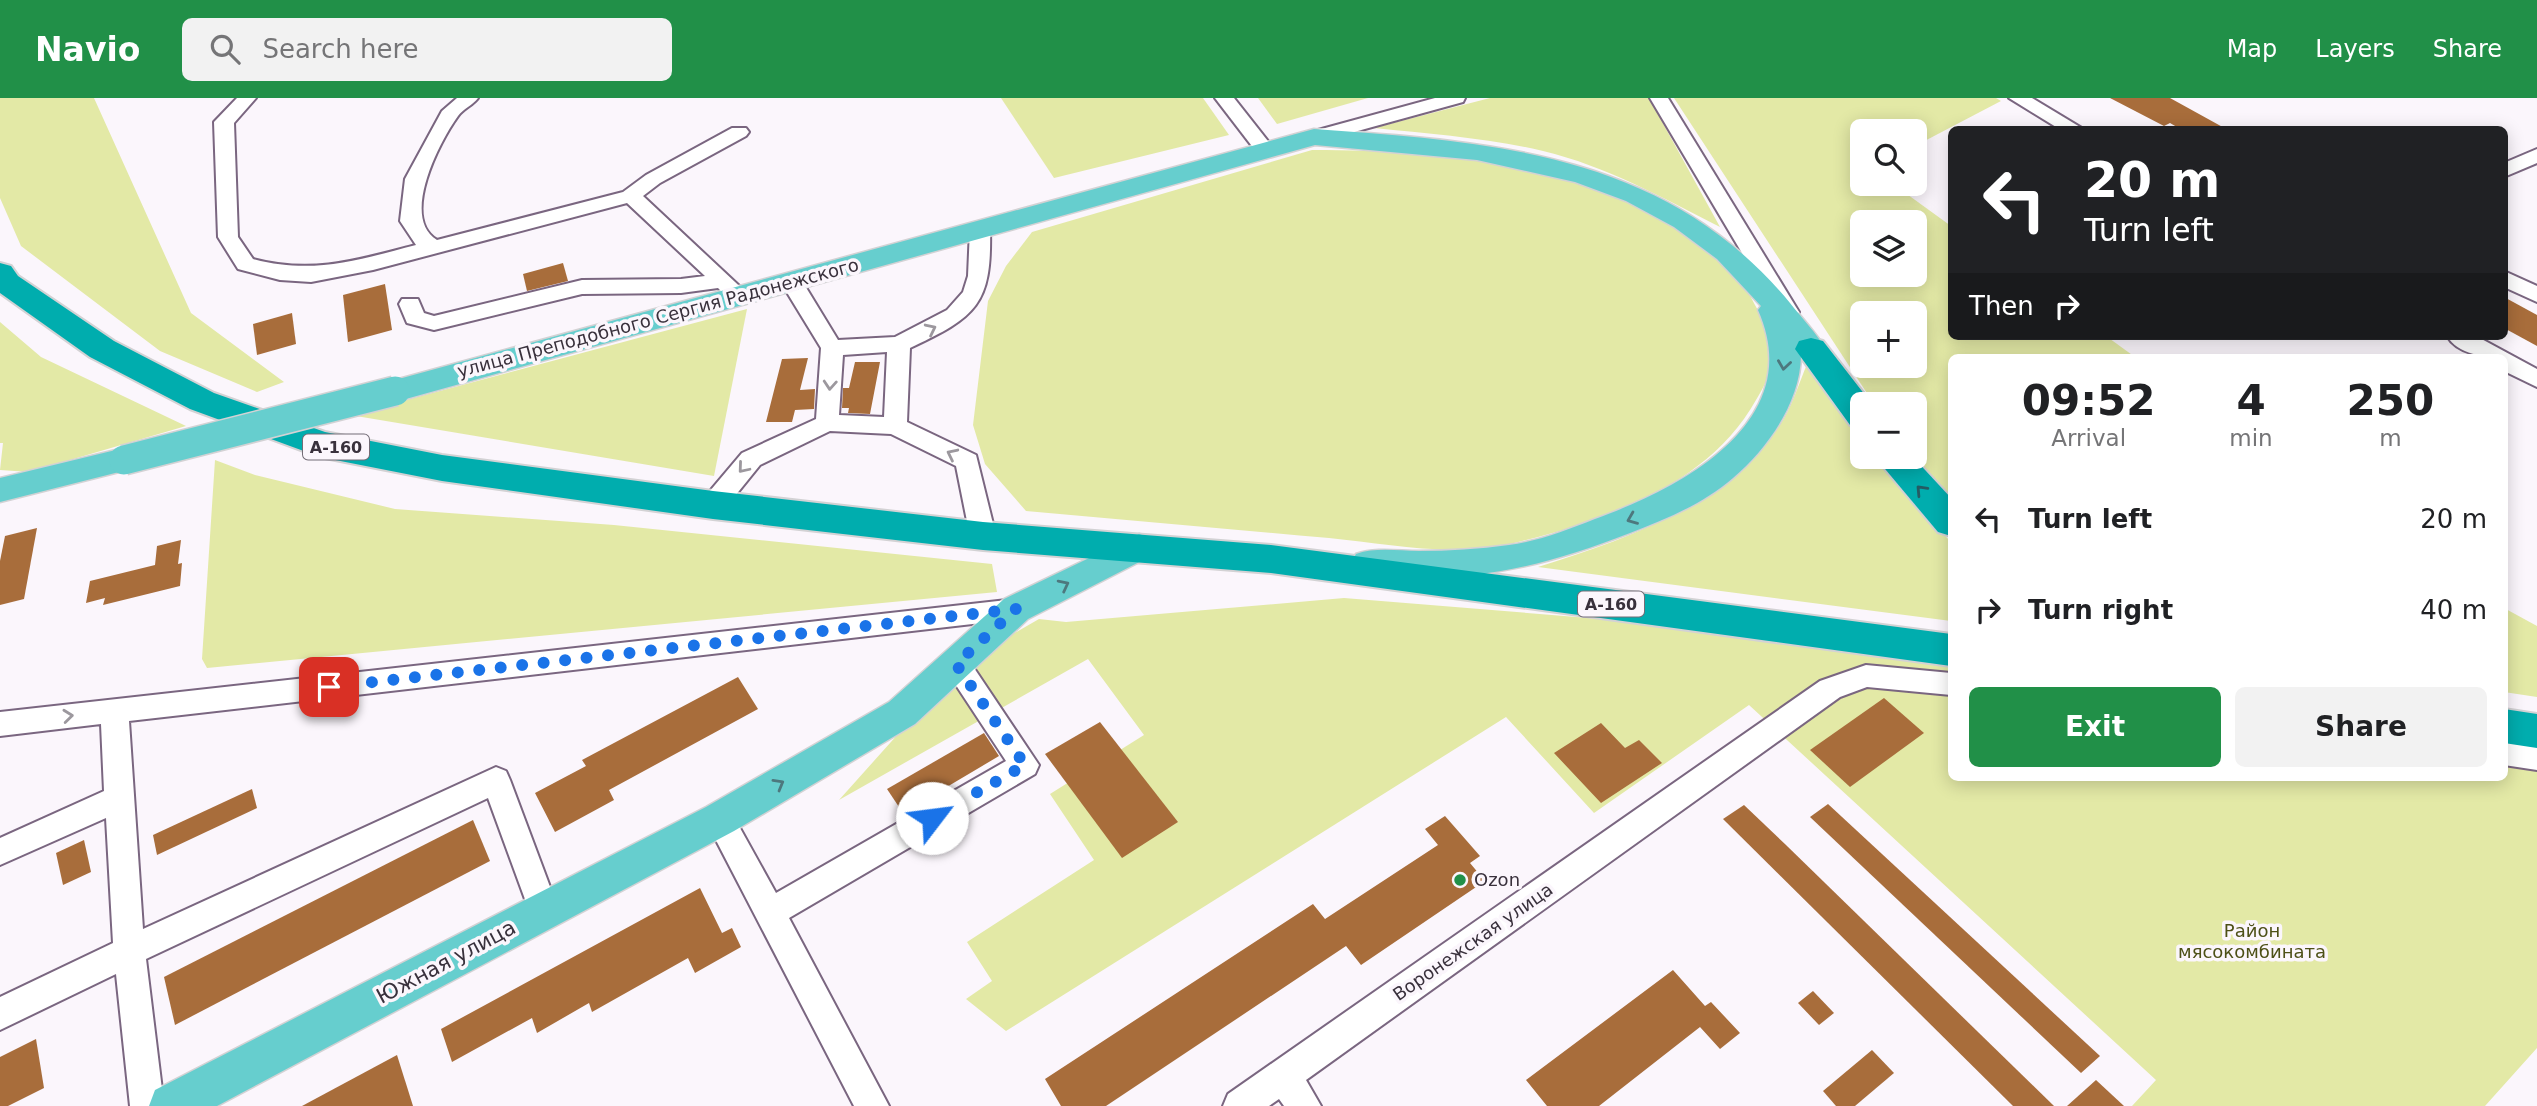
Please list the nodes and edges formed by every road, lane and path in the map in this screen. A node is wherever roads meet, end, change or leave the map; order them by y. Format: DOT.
graph roads {
  1 [pos="247,98"];
  2 [pos="469,98"];
  3 [pos="1224,98"];
  4 [pos="1456,98"];
  5 [pos="1659,98"];
  6 [pos="2018,98"];
  7 [pos="2070,126"];
  8 [pos="739,132"];
  9 [pos="1314,137"];
  10 [pos="1265,150"];
  11 [pos="2537,155"];
  12 [pos="2508,169"];
  13 [pos="630,196"];
  14 [pos="980,229"];
  15 [pos="1737,230"];
  16 [pos="434,247"];
  17 [pos="0,273"];
  18 [pos="2508,280"];
  19 [pos="791,281"];
  20 [pos="731,288"];
  21 [pos="1762,291"];
  22 [pos="2537,295"];
  23 [pos="410,304"];
  24 [pos="2465,340"];
  25 [pos="899,344"];
  26 [pos="832,348"];
  27 [pos="1811,349"];
  28 [pos="2491,354"];
  29 [pos="2508,363"];
  30 [pos="2537,379"];
  31 [pos="1850,400"];
  32 [pos="827,423"];
  33 [pos="895,426"];
  34 [pos="1903,469"];
  35 [pos="0,490"];
  36 [pos="713,505"];
  37 [pos="1948,519"];
  38 [pos="983,536"];
  39 [pos="1139,547"];
  40 [pos="1271,559"];
  41 [pos="1016,609"];
  42 [pos="1948,650"];
  43 [pos="956,664"];
  44 [pos="1948,684"];
  45 [pos="114,711"];
  46 [pos="0,724"];
  47 [pos="2508,727"];
  48 [pos="2537,731"];
  49 [pos="2508,754"];
  50 [pos="2537,758"];
  51 [pos="120,798"];
  52 [pos="720,818"];
  53 [pos="0,852"];
  54 [pos="544,911"];
  55 [pos="770,913"];
  56 [pos="130,951"];
  57 [pos="0,1014"];
  58 [pos="1283,1076"];
  59 [pos="147,1106"];
  60 [pos="172,1106"];
  61 [pos="872,1106"];
  62 [pos="1240,1106"];
  63 [pos="1304,1106"];
  1 -- 16 [label="street"];
  2 -- 16 [label="lane"];
  3 -- 10 [label="lane"];
  4 -- 9 [label="street"];
  5 -- 15 [label="street"];
  6 -- 7 [label="street"];
  8 -- 13 [label="street"];
  9 -- 10 [label="main road, улица Преподобного Сергия Радонежского"];
  9 -- 21 [label="main road, улица Преподобного Сергия Радонежского"];
  10 -- 14 [label="main road, улица Преподобного Сергия Радонежского"];
  11 -- 12 [label="street"];
  13 -- 16 [label="street"];
  13 -- 20 [label="street"];
  14 -- 19 [label="main road, улица Преподобного Сергия Радонежского"];
  25 -- 14 [label="street, one-way"];
  15 -- 21 [label="street"];
  15 -- 27 [label="street"];
  17 -- 36 [label="highway, А-160"];
  18 -- 22 [label="street"];
  19 -- 20 [label="main road, улица Преподобного Сергия Радонежского"];
  19 -- 26 [label="street"];
  20 -- 23 [label="street"];
  20 -- 35 [label="main road, улица Преподобного Сергия Радонежского, bridge"];
  21 -- 27 [label="main road, улица Преподобного Сергия Радонежского"];
  21 -- 40 [label="main road, one-way"];
  24 -- 28 [label="street"];
  25 -- 26 [label="street"];
  25 -- 33 [label="street"];
  26 -- 32 [label="street, one-way"];
  27 -- 31 [label="highway"];
  29 -- 30 [label="street"];
  32 -- 33 [label="street"];
  32 -- 36 [label="street, one-way"];
  38 -- 33 [label="street, one-way"];
  37 -- 34 [label="highway, one-way"];
  36 -- 38 [label="highway, А-160"];
  38 -- 39 [label="highway, А-160"];
  39 -- 40 [label="highway, А-160"];
  41 -- 39 [label="main road, Южная улица, one-way"];
  40 -- 42 [label="highway, А-160"];
  41 -- 43 [label="main road, Южная улица"];
  41 -- 45 [label="street"];
  52 -- 43 [label="main road, Южная улица, one-way"];
  43 -- 55 [label="street"];
  44 -- 58 [label="street, Воронежская улица"];
  46 -- 45 [label="street, one-way"];
  45 -- 51 [label="street"];
  47 -- 48 [label="highway"];
  49 -- 50 [label="street"];
  51 -- 53 [label="street"];
  51 -- 56 [label="street"];
  52 -- 54 [label="main road, Южная улица"];
  52 -- 55 [label="street"];
  54 -- 56 [label="street"];
  54 -- 60 [label="main road, Южная улица"];
  55 -- 61 [label="street"];
  56 -- 57 [label="street"];
  56 -- 59 [label="street"];
  58 -- 62 [label="street, Воронежская улица"];
  58 -- 63 [label="lane"];
}
